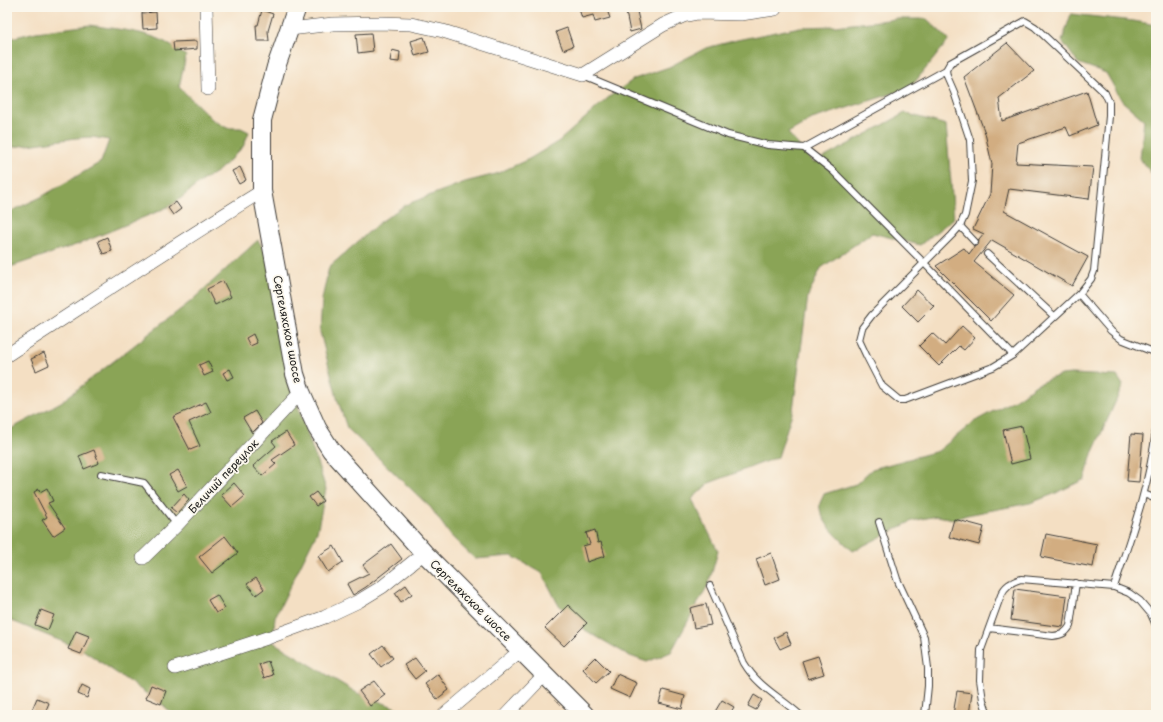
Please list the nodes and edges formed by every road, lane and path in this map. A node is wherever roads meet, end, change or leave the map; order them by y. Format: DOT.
graph roads {
  1 [pos="206,7"];
  2 [pos="296,7"];
  3 [pos="775,9"];
  4 [pos="290,29"];
  5 [pos="946,70"];
  6 [pos="583,75"];
  7 [pos="208,89"];
  8 [pos="804,148"];
  9 [pos="262,191"];
  10 [pos="960,226"];
  11 [pos="975,242"];
  12 [pos="987,254"];
  13 [pos="924,263"];
  14 [pos="1080,294"];
  15 [pos="1054,316"];
  16 [pos="7,354"];
  17 [pos="1156,354"];
  18 [pos="1013,355"];
  19 [pos="301,392"];
  20 [pos="1156,430"];
  21 [pos="101,474"];
  22 [pos="1144,494"];
  23 [pos="1156,499"];
  24 [pos="879,522"];
  25 [pos="177,525"];
  26 [pos="424,553"];
  27 [pos="142,558"];
  28 [pos="1076,584"];
  29 [pos="710,586"];
  30 [pos="1114,587"];
  31 [pos="1156,625"];
  32 [pos="989,628"];
  33 [pos="521,650"];
  34 [pos="175,668"];
  35 [pos="544,674"];
  36 [pos="444,715"];
  37 [pos="506,715"];
  38 [pos="585,715"];
  39 [pos="800,715"];
  40 [pos="924,715"];
  41 [pos="988,715"];
  1 -- 7 [label="street"];
  2 -- 4 [label="main road, Сергеляхское шоссе"];
  3 -- 6 [label="street"];
  4 -- 6 [label="street"];
  4 -- 9 [label="main road, Сергеляхское шоссе"];
  5 -- 8 [label="lane"];
  5 -- 10 [label="lane"];
  5 -- 14 [label="lane"];
  6 -- 8 [label="lane"];
  8 -- 13 [label="lane"];
  9 -- 16 [label="street"];
  9 -- 19 [label="main road, Сергеляхское шоссе"];
  10 -- 11 [label="lane"];
  10 -- 13 [label="lane"];
  12 -- 15 [label="lane"];
  13 -- 18 [label="lane"];
  13 -- 18 [label="lane"];
  14 -- 15 [label="lane"];
  14 -- 17 [label="lane"];
  15 -- 18 [label="lane"];
  19 -- 25 [label="street, Беличий переулок"];
  19 -- 26 [label="main road, Сергеляхское шоссе"];
  20 -- 22 [label="lane"];
  21 -- 25 [label="lane"];
  22 -- 23 [label="lane"];
  22 -- 30 [label="lane"];
  24 -- 40 [label="lane"];
  25 -- 27 [label="street, Беличий переулок"];
  26 -- 33 [label="main road, Сергеляхское шоссе"];
  26 -- 34 [label="street"];
  28 -- 30 [label="lane"];
  28 -- 32 [label="lane"];
  28 -- 32 [label="lane"];
  29 -- 39 [label="lane"];
  30 -- 31 [label="lane"];
  32 -- 41 [label="lane"];
  33 -- 35 [label="main road, Сергеляхское шоссе"];
  33 -- 36 [label="street"];
  35 -- 37 [label="street"];
  35 -- 38 [label="main road, Сергеляхское шоссе"];
}
